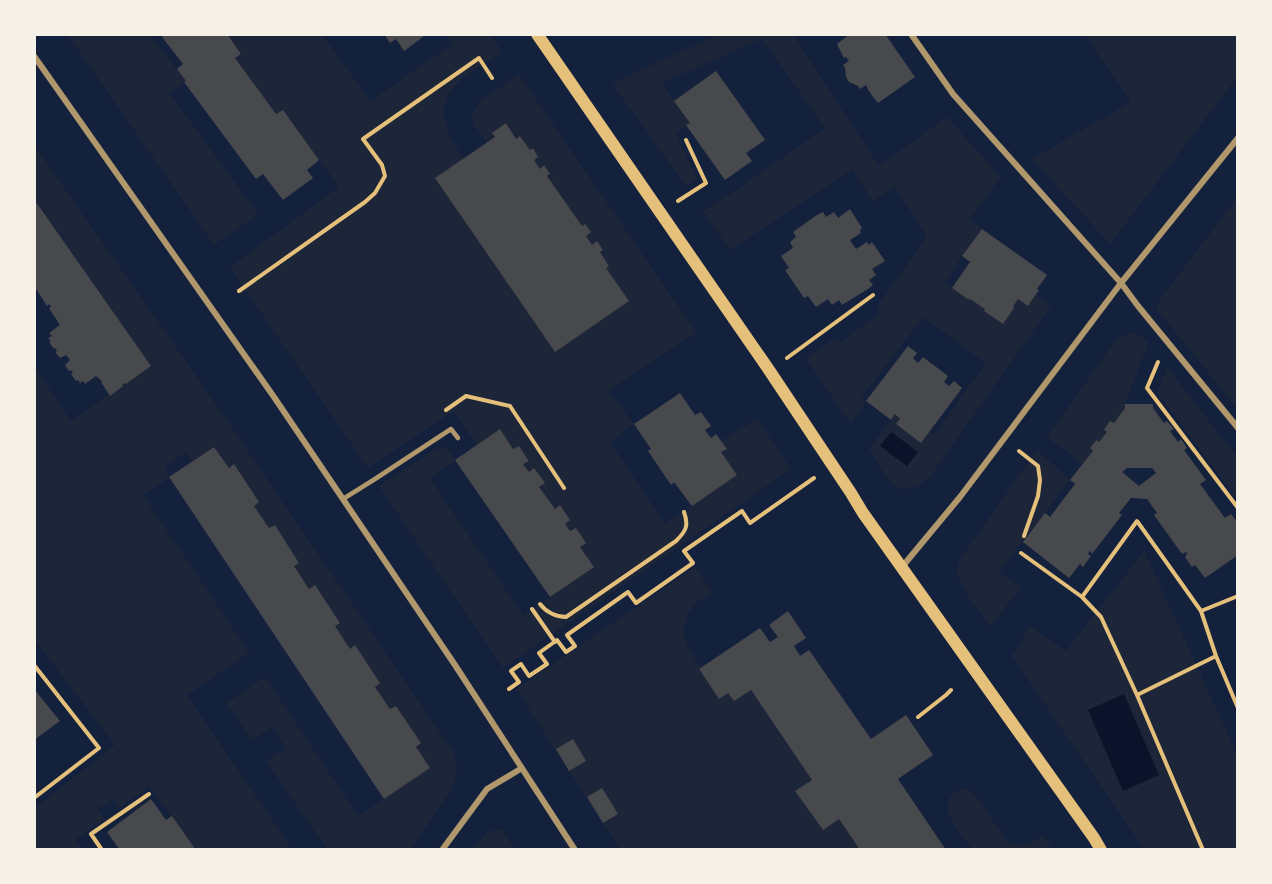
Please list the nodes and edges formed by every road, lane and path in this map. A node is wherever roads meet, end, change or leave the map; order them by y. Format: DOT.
graph roads {
  1 [pos="537,34"];
  2 [pos="911,34"];
  3 [pos="34,56"];
  4 [pos="492,78"];
  5 [pos="1238,138"];
  6 [pos="686,140"];
  7 [pos="691,193"];
  8 [pos="1121,283"];
  9 [pos="239,291"];
  10 [pos="873,295"];
  11 [pos="799,349"];
  12 [pos="1161,357"];
  13 [pos="1238,428"];
  14 [pos="458,438"];
  15 [pos="1030,459"];
  16 [pos="832,465"];
  17 [pos="343,499"];
  18 [pos="1238,508"];
  19 [pos="684,512"];
  20 [pos="1024,536"];
  21 [pos="1021,553"];
  22 [pos="901,567"];
  23 [pos="1238,596"];
  24 [pos="1082,597"];
  25 [pos="540,604"];
  26 [pos="532,609"];
  27 [pos="1202,610"];
  28 [pos="555,642"];
  29 [pos="1216,656"];
  30 [pos="34,665"];
  31 [pos="509,689"];
  32 [pos="951,690"];
  33 [pos="1137,695"];
  34 [pos="1238,708"];
  35 [pos="918,717"];
  36 [pos="522,768"];
  37 [pos="148,794"];
  38 [pos="34,798"];
  39 [pos="102,849"];
  40 [pos="442,849"];
  41 [pos="575,849"];
  42 [pos="1101,849"];
  43 [pos="1203,849"];
  1 -- 16 [label="main road"];
  2 -- 8 [label="street"];
  3 -- 17 [label="street"];
  4 -- 9 [label="path"];
  5 -- 8 [label="street"];
  6 -- 7 [label="path"];
  8 -- 13 [label="street"];
  8 -- 22 [label="street"];
  10 -- 11 [label="path"];
  12 -- 18 [label="path"];
  14 -- 17 [label="lane"];
  15 -- 20 [label="path"];
  16 -- 22 [label="main road"];
  16 -- 28 [label="path"];
  17 -- 36 [label="street"];
  19 -- 25 [label="path"];
  21 -- 24 [label="path"];
  22 -- 42 [label="main road"];
  23 -- 27 [label="path"];
  24 -- 27 [label="path"];
  24 -- 33 [label="path"];
  26 -- 28 [label="path"];
  27 -- 29 [label="path"];
  28 -- 31 [label="path"];
  29 -- 33 [label="path"];
  29 -- 34 [label="path"];
  30 -- 38 [label="path"];
  32 -- 35 [label="path"];
  33 -- 43 [label="path"];
  36 -- 40 [label="street"];
  36 -- 41 [label="street"];
  37 -- 39 [label="path"];
}
